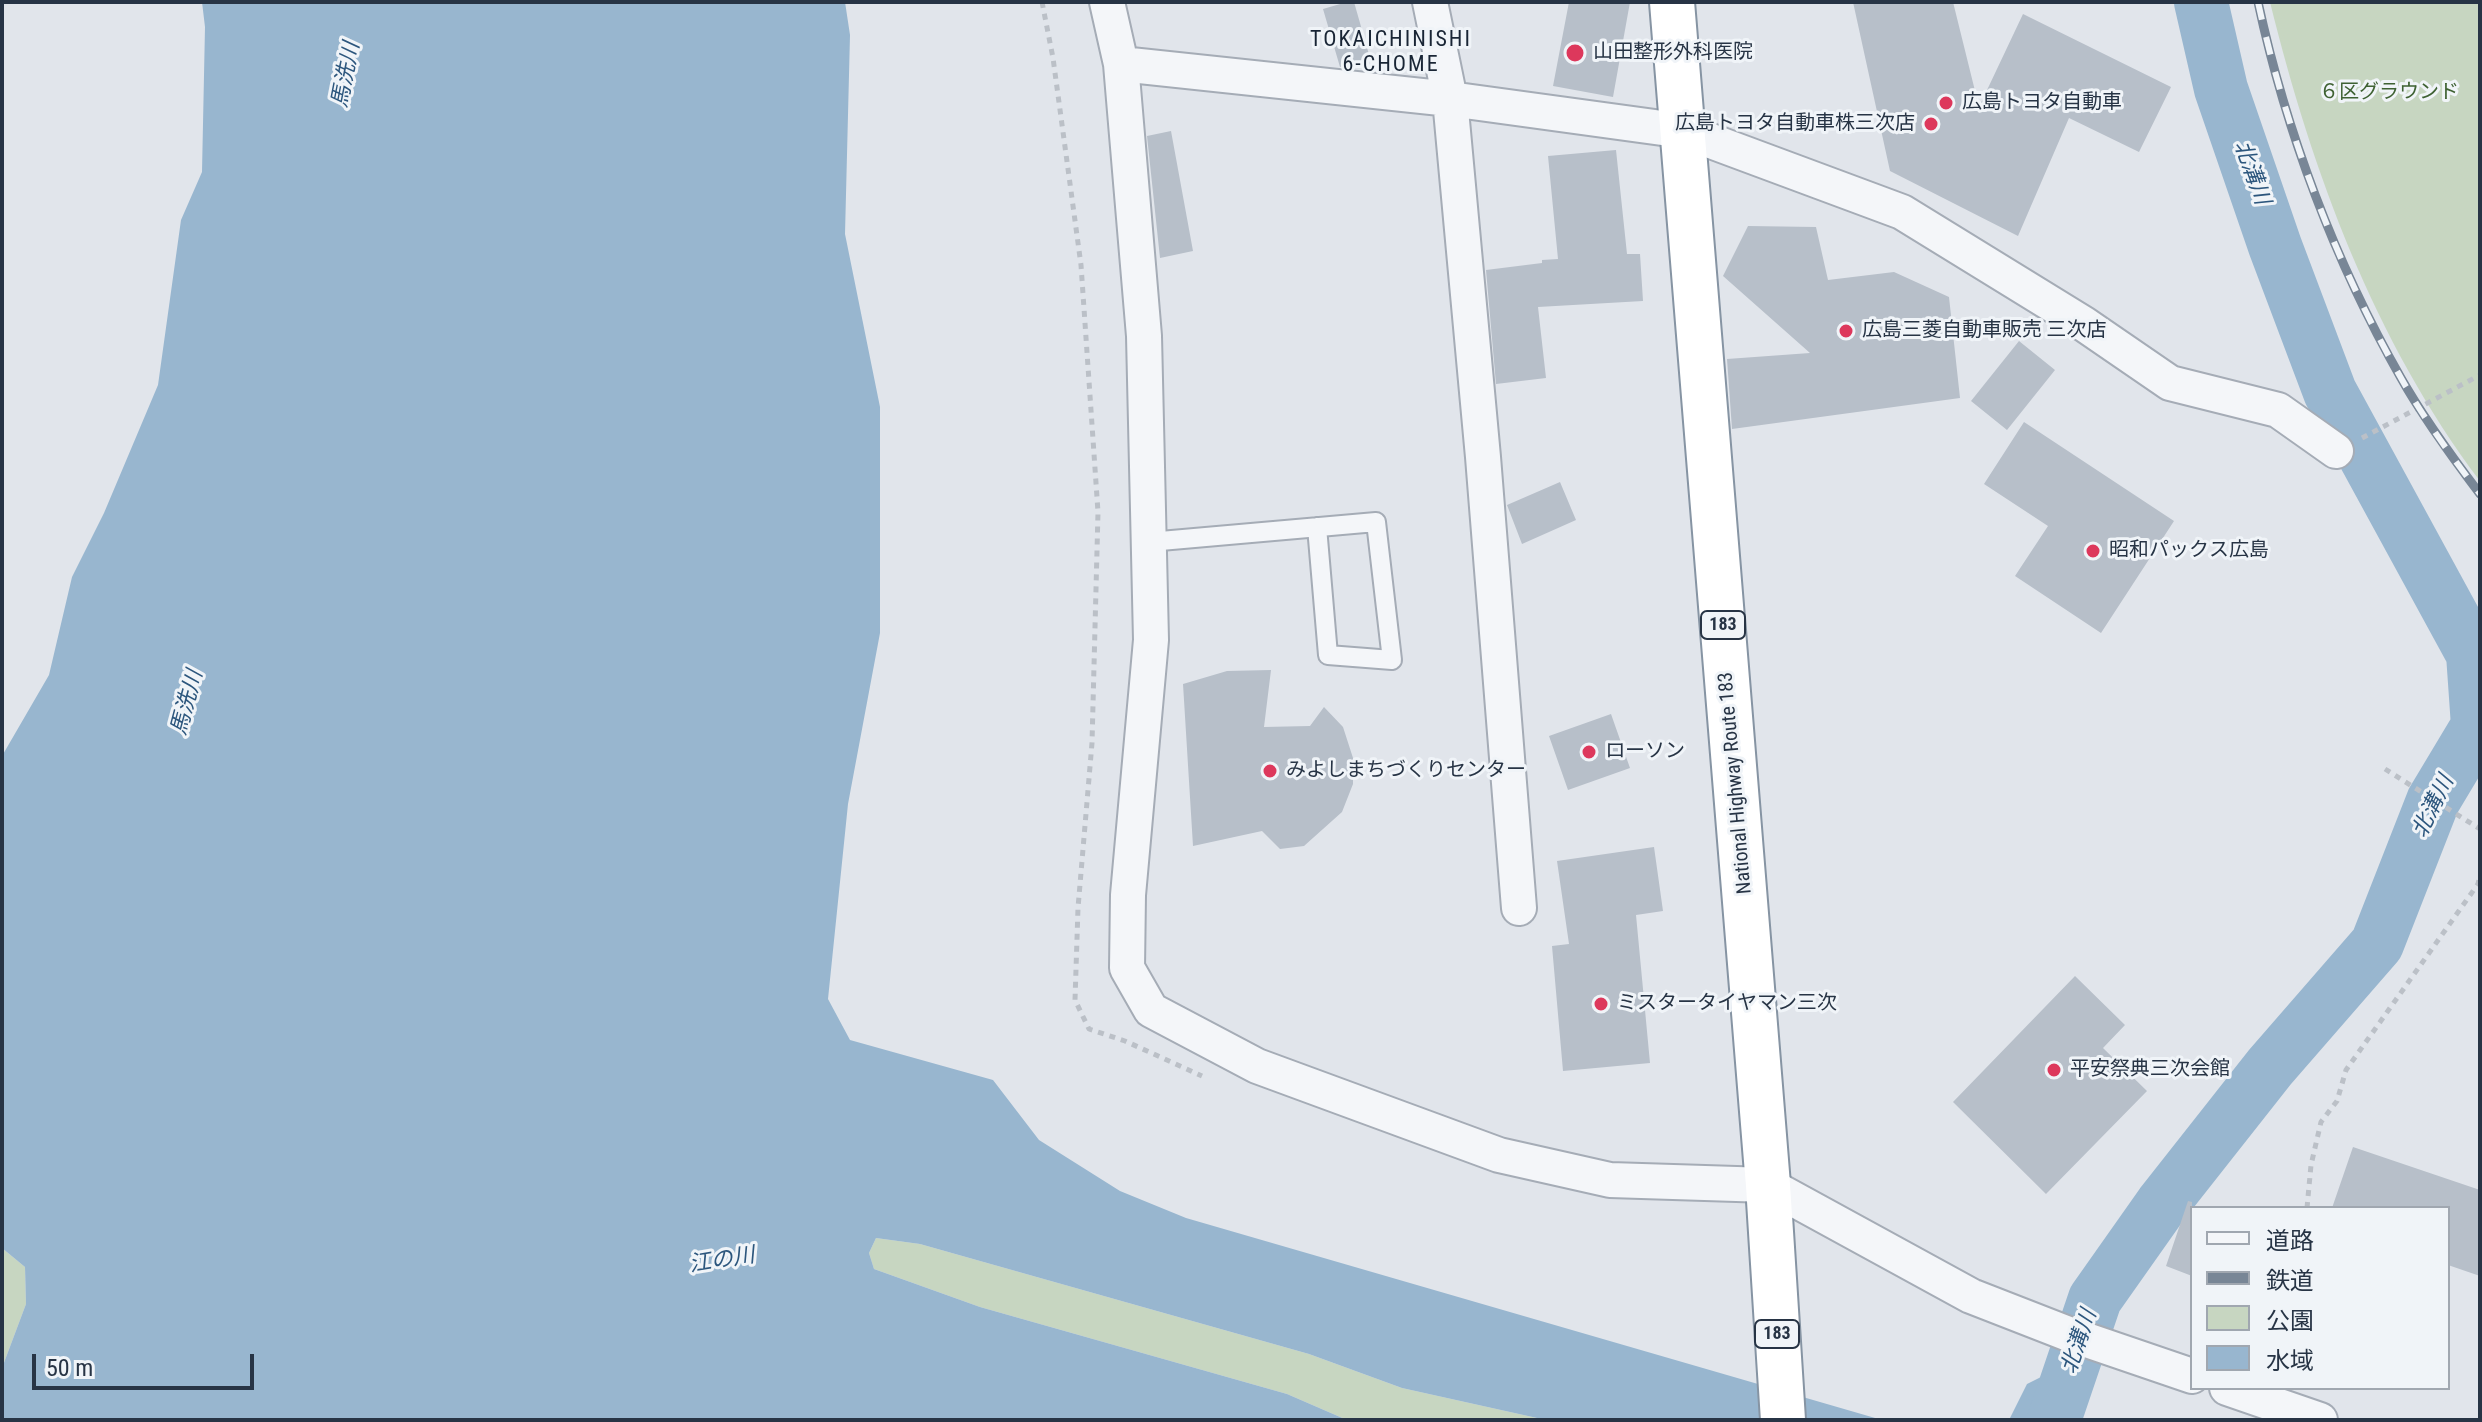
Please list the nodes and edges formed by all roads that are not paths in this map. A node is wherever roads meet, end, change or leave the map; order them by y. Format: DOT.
graph roads {
  1 [pos="1107,2"];
  2 [pos="1430,2"];
  3 [pos="1672,2"];
  4 [pos="1121,64"];
  5 [pos="1450,99"];
  6 [pos="1684,131"];
  7 [pos="2336,451"];
  8 [pos="1317,527"];
  9 [pos="1149,542"];
  10 [pos="1519,908"];
  11 [pos="1768,1185"];
  12 [pos="2190,1375"];
  13 [pos="2233,1390"];
  14 [pos="1783,1420"];
  15 [pos="2320,1420"];
  1 -- 4 [label="street"];
  2 -- 5 [label="street"];
  3 -- 6 [label="highway, National Highway Route 183 / 183"];
  4 -- 5 [label="street"];
  4 -- 9 [label="street"];
  5 -- 6 [label="street"];
  5 -- 10 [label="street"];
  6 -- 7 [label="street"];
  6 -- 11 [label="highway, National Highway Route 183 / 183"];
  8 -- 8 [label="lane"];
  8 -- 9 [label="lane"];
  9 -- 11 [label="street"];
  11 -- 12 [label="street"];
  11 -- 14 [label="highway, National Highway Route 183 / 183"];
  13 -- 15 [label="street"];
}
